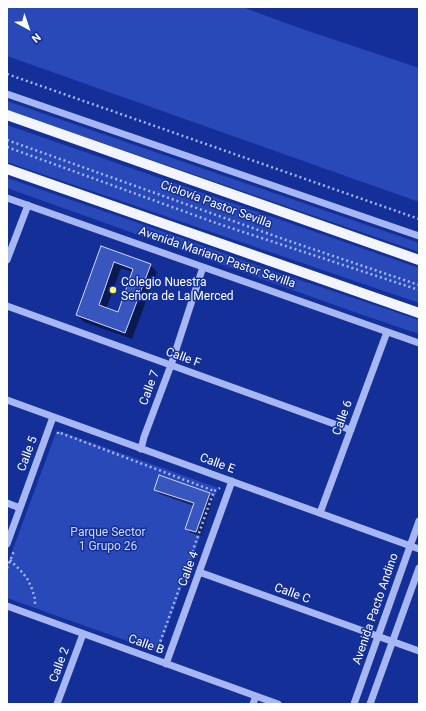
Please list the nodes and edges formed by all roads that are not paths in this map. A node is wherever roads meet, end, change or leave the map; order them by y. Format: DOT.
graph roads {
  1 [pos="7,94"];
  2 [pos="7,115"];
  3 [pos="7,169"];
  4 [pos="7,198"];
  5 [pos="28,205"];
  6 [pos="419,236"];
  7 [pos="7,260"];
  8 [pos="419,260"];
  9 [pos="202,267"];
  10 [pos="7,306"];
  11 [pos="419,313"];
  12 [pos="387,332"];
  13 [pos="419,343"];
  14 [pos="171,365"];
  15 [pos="7,400"];
  16 [pos="53,417"];
  17 [pos="351,430"];
  18 [pos="141,448"];
  19 [pos="232,482"];
  20 [pos="7,504"];
  21 [pos="20,508"];
  22 [pos="320,513"];
  23 [pos="419,521"];
  24 [pos="7,544"];
  25 [pos="410,545"];
  26 [pos="419,549"];
  27 [pos="419,568"];
  28 [pos="199,572"];
  29 [pos="7,606"];
  30 [pos="83,634"];
  31 [pos="378,636"];
  32 [pos="392,641"];
  33 [pos="419,650"];
  34 [pos="166,664"];
  35 [pos="256,696"];
  36 [pos="57,704"];
  37 [pos="253,704"];
  38 [pos="278,704"];
  39 [pos="354,704"];
  40 [pos="370,704"];
  1 -- 6 [label="street"];
  2 -- 8 [label="main road"];
  3 -- 11 [label="main road, Avenida Mariano Pastor Sevilla"];
  4 -- 5 [label="street, Avenida Mariano Pastor Sevilla"];
  5 -- 7 [label="street"];
  5 -- 9 [label="street, Avenida Mariano Pastor Sevilla"];
  9 -- 12 [label="street, Avenida Mariano Pastor Sevilla"];
  9 -- 14 [label="street, Calle 7"];
  10 -- 14 [label="street, Calle F"];
  12 -- 13 [label="street, Avenida Mariano Pastor Sevilla"];
  12 -- 17 [label="street, Calle 6"];
  14 -- 17 [label="street, Calle F"];
  14 -- 18 [label="street, Calle 7"];
  15 -- 16 [label="street, Calle E"];
  16 -- 18 [label="street, Calle E"];
  16 -- 21 [label="street, Calle 5"];
  17 -- 22 [label="street, Calle 6"];
  18 -- 19 [label="street, Calle E"];
  19 -- 22 [label="street, Calle E"];
  19 -- 28 [label="street, Calle 4"];
  20 -- 21 [label="street"];
  21 -- 24 [label="street, Calle 5"];
  22 -- 25 [label="street, Calle E"];
  23 -- 25 [label="street, Avenida Pacto Andino"];
  25 -- 26 [label="street, Calle E"];
  25 -- 31 [label="street, Avenida Pacto Andino"];
  27 -- 32 [label="street"];
  28 -- 31 [label="street, Calle C"];
  28 -- 34 [label="street, Calle 4"];
  29 -- 30 [label="street, Calle B"];
  30 -- 34 [label="street, Calle B"];
  30 -- 36 [label="street, Calle 2"];
  31 -- 32 [label="street, Calle C"];
  31 -- 39 [label="street, Avenida Pacto Andino"];
  32 -- 33 [label="street, Calle C"];
  32 -- 40 [label="street"];
  34 -- 35 [label="street, Calle B"];
  35 -- 37 [label="street"];
  35 -- 38 [label="street, Calle B"];
}
